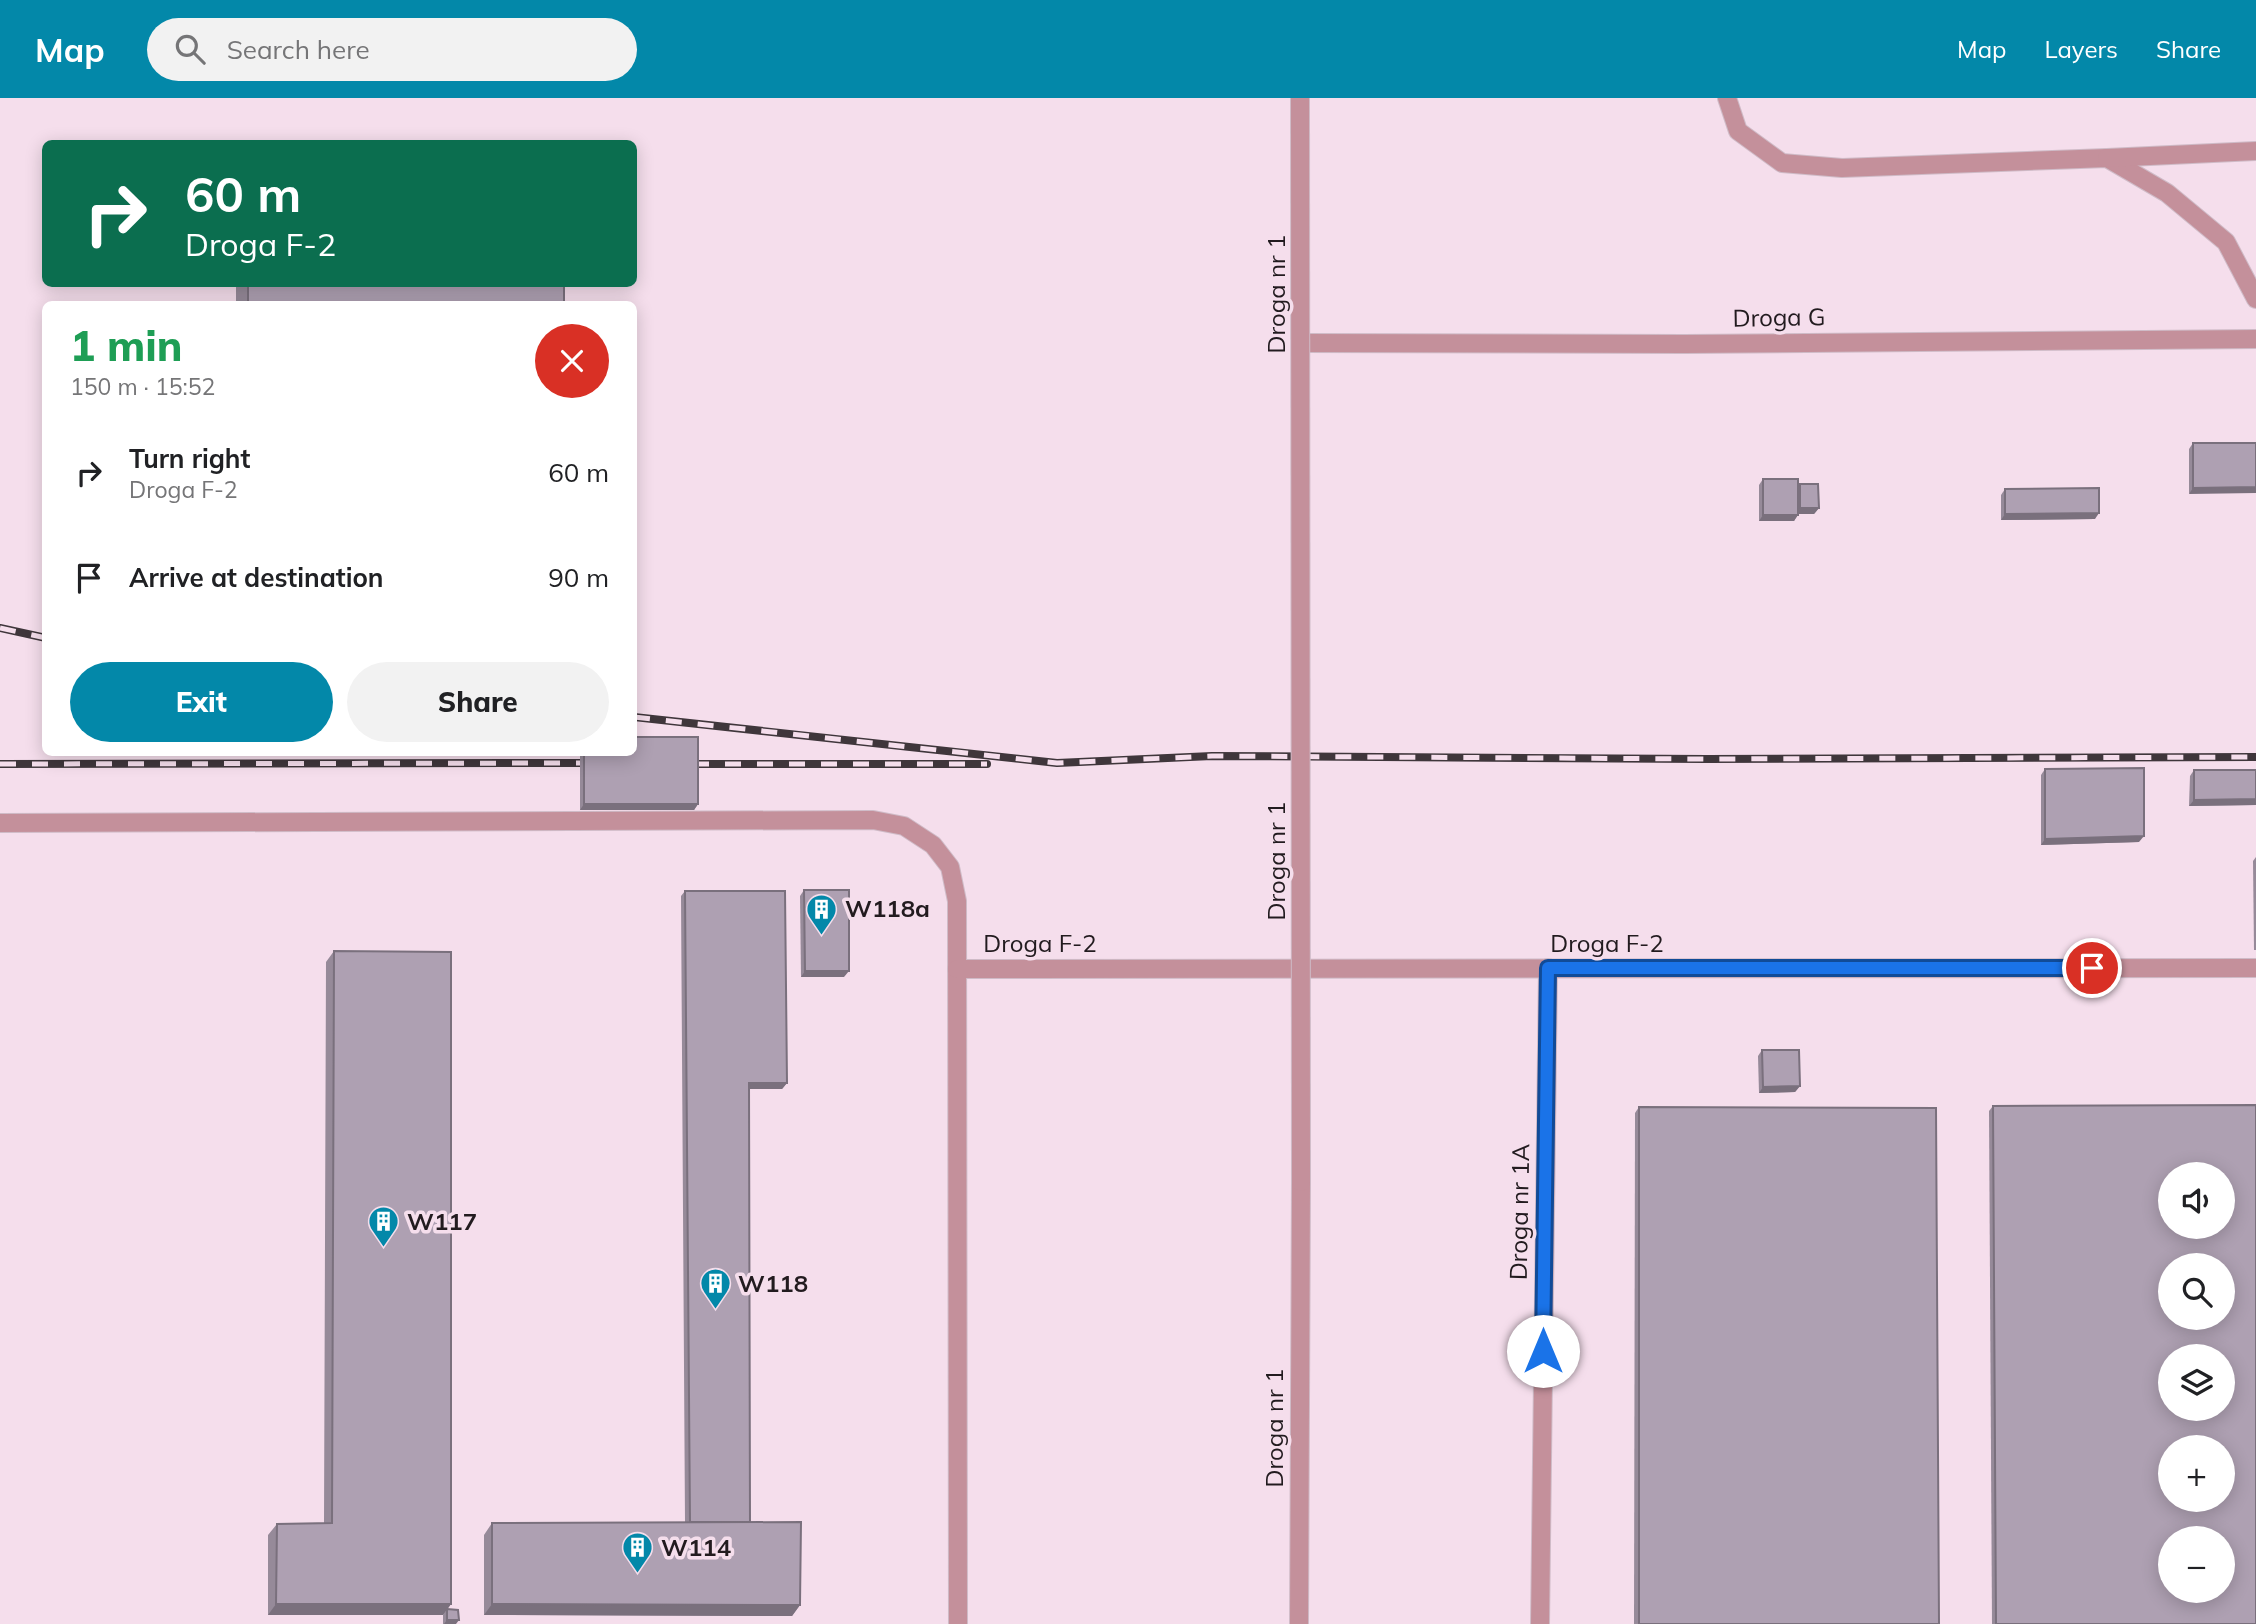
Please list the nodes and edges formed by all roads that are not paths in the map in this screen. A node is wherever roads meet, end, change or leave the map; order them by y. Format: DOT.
graph roads {
  1 [pos="1300,98"];
  2 [pos="1727,98"];
  3 [pos="2256,151"];
  4 [pos="2107,158"];
  5 [pos="2256,299"];
  6 [pos="2256,338"];
  7 [pos="1301,343"];
  8 [pos="0,823"];
  9 [pos="1548,968"];
  10 [pos="2256,968"];
  11 [pos="957,969"];
  12 [pos="958,1624"];
  13 [pos="1299,1624"];
  14 [pos="1539,1624"];
  1 -- 7 [label="lane, Droga nr 1, bridge"];
  2 -- 4 [label="lane"];
  3 -- 4 [label="lane"];
  4 -- 5 [label="lane"];
  6 -- 7 [label="lane, Droga G"];
  7 -- 13 [label="lane, Droga nr 1, bridge"];
  8 -- 11 [label="lane"];
  9 -- 10 [label="lane, Droga F-2"];
  9 -- 11 [label="lane, Droga F-2"];
  9 -- 14 [label="lane, Droga nr 1A"];
  11 -- 12 [label="lane"];
}
